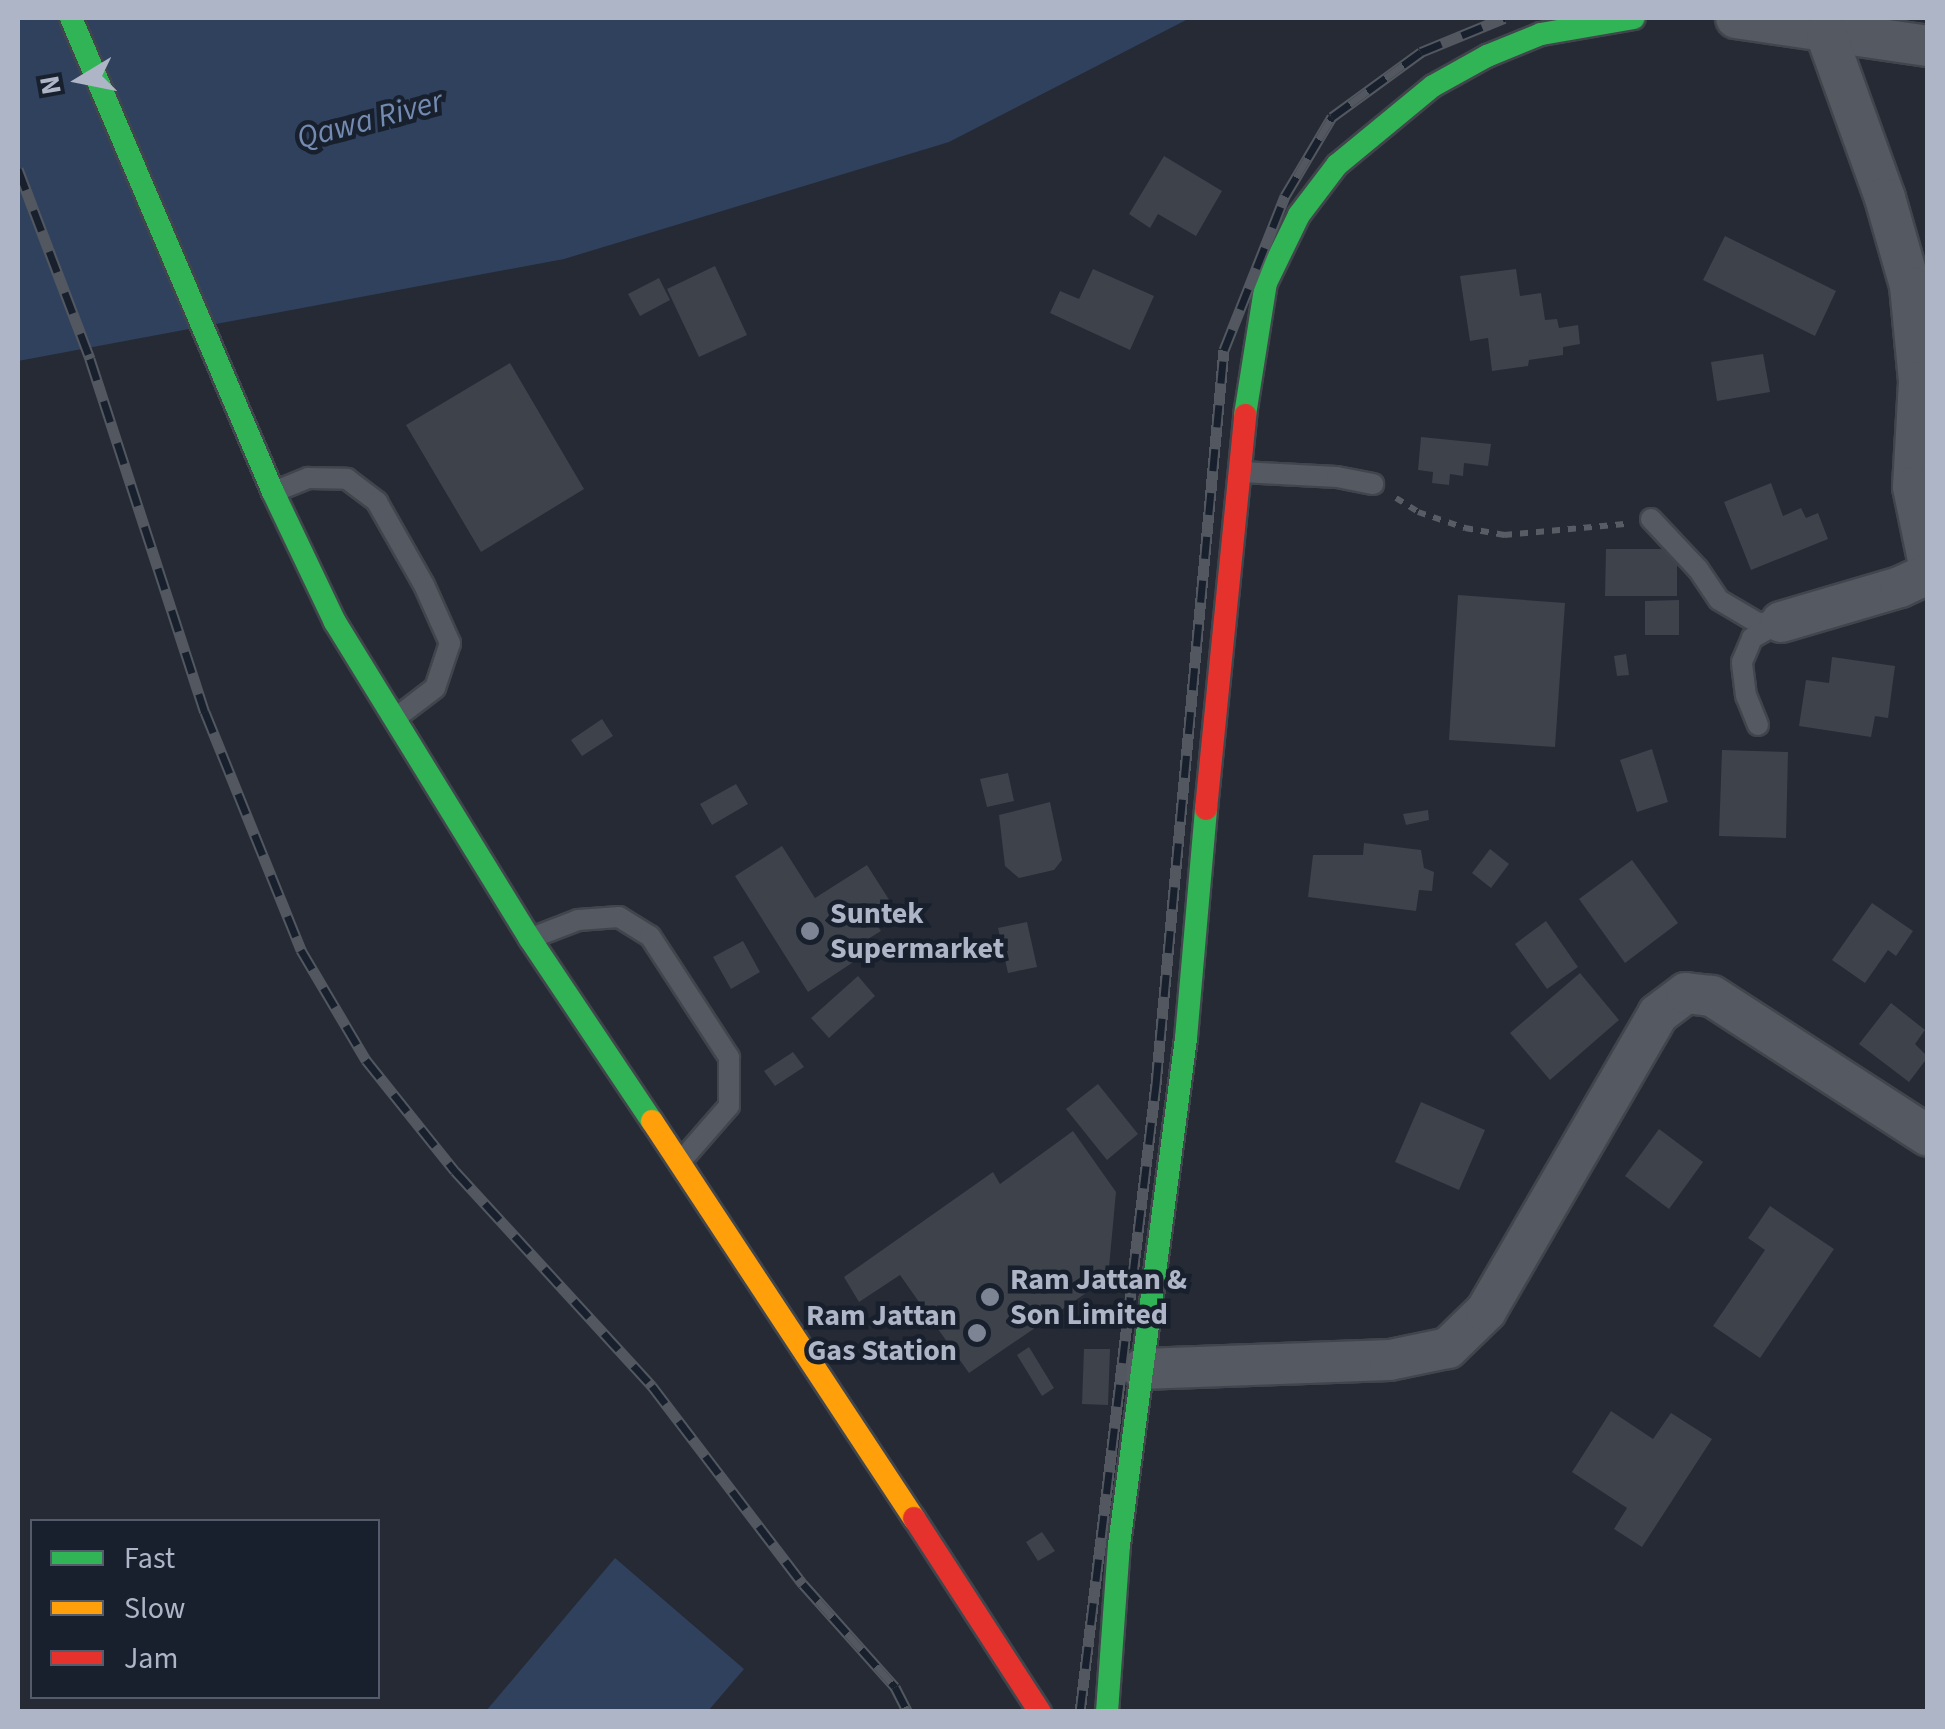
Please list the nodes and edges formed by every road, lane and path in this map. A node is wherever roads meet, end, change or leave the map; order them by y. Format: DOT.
graph roads {
  1 [pos="71,18"];
  2 [pos="1523,18"];
  3 [pos="1634,18"];
  4 [pos="1736,18"];
  5 [pos="1826,34"];
  6 [pos="1928,46"];
  7 [pos="1487,56"];
  8 [pos="1239,472"];
  9 [pos="1374,484"];
  10 [pos="273,492"];
  11 [pos="1651,519"];
  12 [pos="1928,560"];
  13 [pos="1928,574"];
  14 [pos="1781,622"];
  15 [pos="392,721"];
  16 [pos="1758,725"];
  17 [pos="530,939"];
  18 [pos="1928,1136"];
  19 [pos="680,1163"];
  20 [pos="1142,1368"];
  21 [pos="1040,1712"];
  22 [pos="1107,1712"];
  1 -- 10 [label="main road"];
  2 -- 7 [label="lane"];
  3 -- 7 [label="main road"];
  4 -- 5 [label="street"];
  5 -- 6 [label="street"];
  5 -- 12 [label="street"];
  7 -- 8 [label="main road"];
  8 -- 9 [label="lane"];
  8 -- 20 [label="main road"];
  9 -- 11 [label="path"];
  10 -- 15 [label="main road"];
  10 -- 15 [label="lane"];
  11 -- 14 [label="lane"];
  13 -- 14 [label="street"];
  14 -- 16 [label="lane"];
  15 -- 17 [label="main road"];
  17 -- 19 [label="main road"];
  17 -- 19 [label="lane"];
  18 -- 20 [label="street"];
  19 -- 21 [label="main road"];
  20 -- 22 [label="main road"];
}
